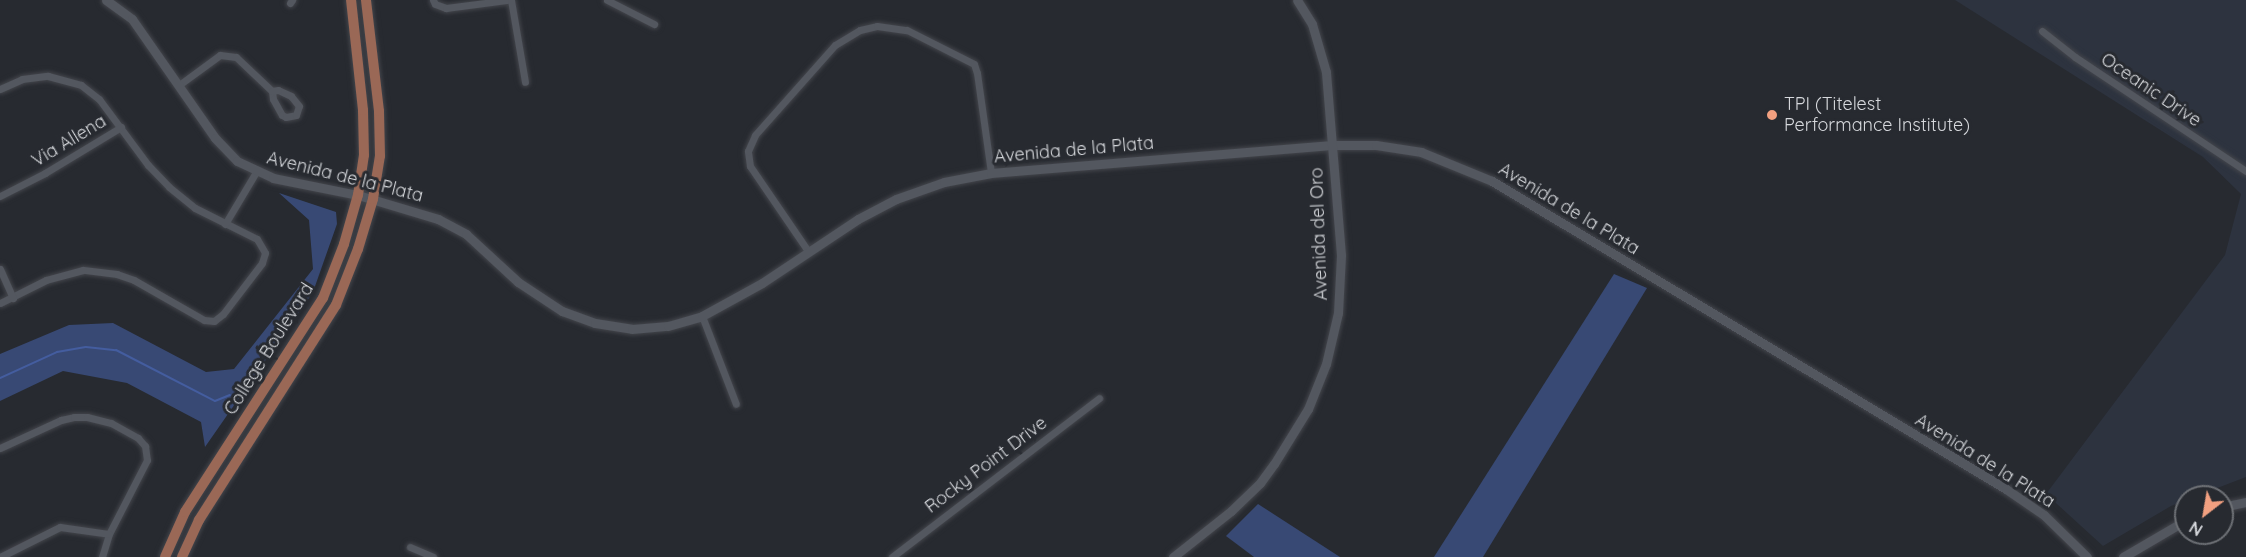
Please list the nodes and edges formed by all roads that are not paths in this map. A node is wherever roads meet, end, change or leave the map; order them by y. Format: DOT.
graph roads {
  1 [pos="351,0"];
  2 [pos="366,0"];
  3 [pos="433,0"];
  4 [pos="509,0"];
  5 [pos="1297,0"];
  6 [pos="112,1"];
  7 [pos="611,1"];
  8 [pos="654,24"];
  9 [pos="2042,31"];
  10 [pos="525,82"];
  11 [pos="179,85"];
  12 [pos="0,89"];
  13 [pos="272,92"];
  14 [pos="121,127"];
  15 [pos="1332,145"];
  16 [pos="2246,171"];
  17 [pos="256,172"];
  18 [pos="991,173"];
  19 [pos="358,195"];
  20 [pos="0,196"];
  21 [pos="373,199"];
  22 [pos="225,224"];
  23 [pos="808,251"];
  24 [pos="0,269"];
  25 [pos="13,298"];
  26 [pos="0,303"];
  27 [pos="702,316"];
  28 [pos="1099,398"];
  29 [pos="736,404"];
  30 [pos="0,448"];
  31 [pos="2174,527"];
  32 [pos="109,534"];
  33 [pos="410,547"];
  34 [pos="0,557"];
  35 [pos="102,557"];
  36 [pos="165,557"];
  37 [pos="182,557"];
  38 [pos="433,557"];
  39 [pos="892,557"];
  40 [pos="1173,557"];
  41 [pos="2087,557"];
  42 [pos="2123,557"];
  1 -- 19 [label="main road, College Boulevard"];
  2 -- 21 [label="main road, College Boulevard"];
  3 -- 4 [label="street"];
  4 -- 10 [label="street"];
  5 -- 15 [label="street, Avenida del Oro"];
  6 -- 11 [label="street, Avenida de la Plata"];
  7 -- 8 [label="street"];
  9 -- 16 [label="street, Oceanic Drive"];
  11 -- 13 [label="street"];
  11 -- 17 [label="street, Avenida de la Plata"];
  12 -- 14 [label="street"];
  14 -- 20 [label="street, Via Allena"];
  14 -- 22 [label="street"];
  15 -- 18 [label="street, Avenida de la Plata"];
  15 -- 40 [label="street, Avenida del Oro"];
  15 -- 41 [label="street, Avenida de la Plata"];
  17 -- 19 [label="street, Avenida de la Plata"];
  17 -- 22 [label="street"];
  18 -- 23 [label="street, Avenida de la Plata"];
  18 -- 23 [label="street"];
  19 -- 21 [label="street, Avenida de la Plata"];
  19 -- 36 [label="main road, College Boulevard"];
  21 -- 27 [label="street, Avenida de la Plata"];
  21 -- 37 [label="main road, College Boulevard"];
  22 -- 25 [label="street"];
  23 -- 27 [label="street, Avenida de la Plata"];
  24 -- 25 [label="street"];
  25 -- 26 [label="street"];
  27 -- 29 [label="street"];
  28 -- 39 [label="street, Rocky Point Drive"];
  30 -- 32 [label="street"];
  31 -- 42 [label="street"];
  32 -- 34 [label="street"];
  32 -- 35 [label="street"];
  33 -- 38 [label="street"];
}
